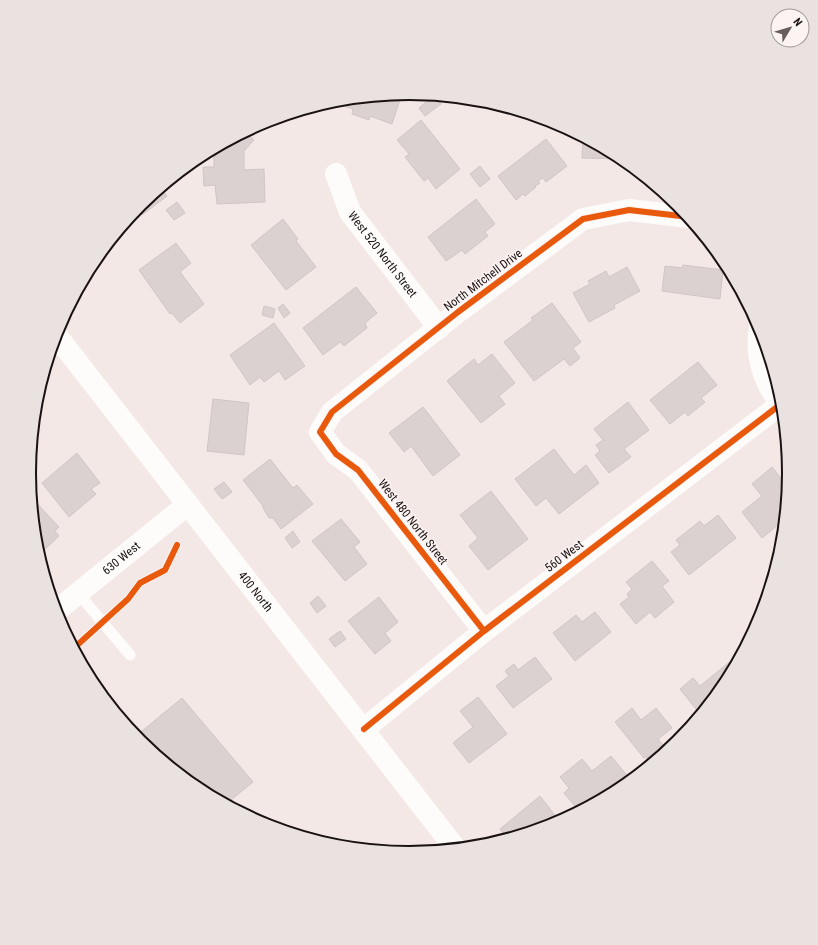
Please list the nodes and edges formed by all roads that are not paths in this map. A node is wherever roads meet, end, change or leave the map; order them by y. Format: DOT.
graph roads {
  1 [pos="336,174"];
  2 [pos="679,216"];
  3 [pos="439,328"];
  4 [pos="758,340"];
  5 [pos="60,341"];
  6 [pos="773,391"];
  7 [pos="777,410"];
  8 [pos="320,432"];
  9 [pos="187,505"];
  10 [pos="78,593"];
  11 [pos="61,607"];
  12 [pos="484,631"];
  13 [pos="130,655"];
  14 [pos="364,728"];
  15 [pos="451,843"];
  1 -- 3 [label="street, West 520 North Street"];
  2 -- 3 [label="street, North Mitchell Drive"];
  3 -- 8 [label="street, North Mitchell Drive"];
  4 -- 6 [label="street"];
  5 -- 9 [label="street, 400 North"];
  7 -- 12 [label="street, 560 West"];
  8 -- 12 [label="street, West 480 North Street"];
  9 -- 10 [label="street, 630 West"];
  9 -- 14 [label="street, 400 North"];
  10 -- 11 [label="street, 630 West"];
  10 -- 13 [label="lane"];
  12 -- 14 [label="street, 560 West"];
  14 -- 15 [label="street, 400 North"];
}
